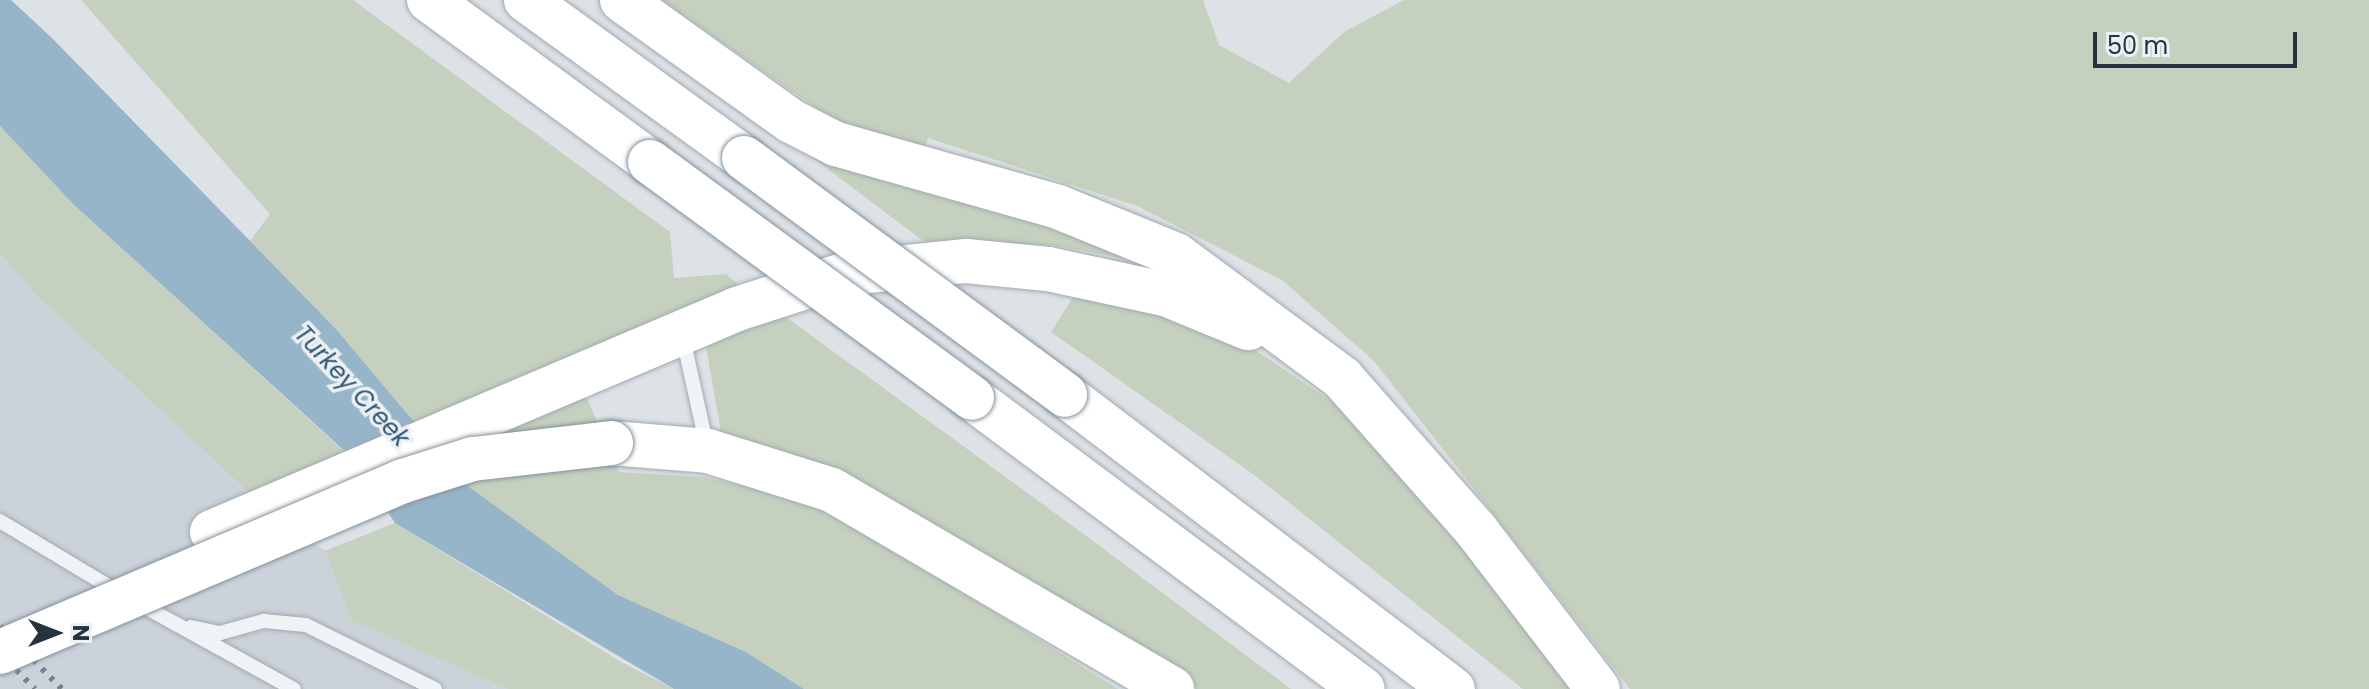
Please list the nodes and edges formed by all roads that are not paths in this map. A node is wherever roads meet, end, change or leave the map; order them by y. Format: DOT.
graph roads {
  1 [pos="429,0"];
  2 [pos="526,0"];
  3 [pos="622,0"];
  4 [pos="682,332"];
  5 [pos="1317,357"];
  6 [pos="708,451"];
  7 [pos="0,521"];
  8 [pos="0,622"];
  9 [pos="175,624"];
  10 [pos="0,652"];
  11 [pos="294,689"];
  12 [pos="435,689"];
  13 [pos="1172,689"];
  14 [pos="1362,689"];
  15 [pos="1453,689"];
  16 [pos="1598,689"];
  1 -- 14 [label="highway, bridge"];
  2 -- 15 [label="highway, bridge"];
  3 -- 5 [label="highway"];
  4 -- 5 [label="highway"];
  4 -- 6 [label="lane"];
  4 -- 8 [label="highway"];
  5 -- 16 [label="highway"];
  6 -- 10 [label="highway, bridge"];
  6 -- 13 [label="highway"];
  7 -- 9 [label="lane"];
  9 -- 11 [label="lane"];
  9 -- 12 [label="lane"];
}
